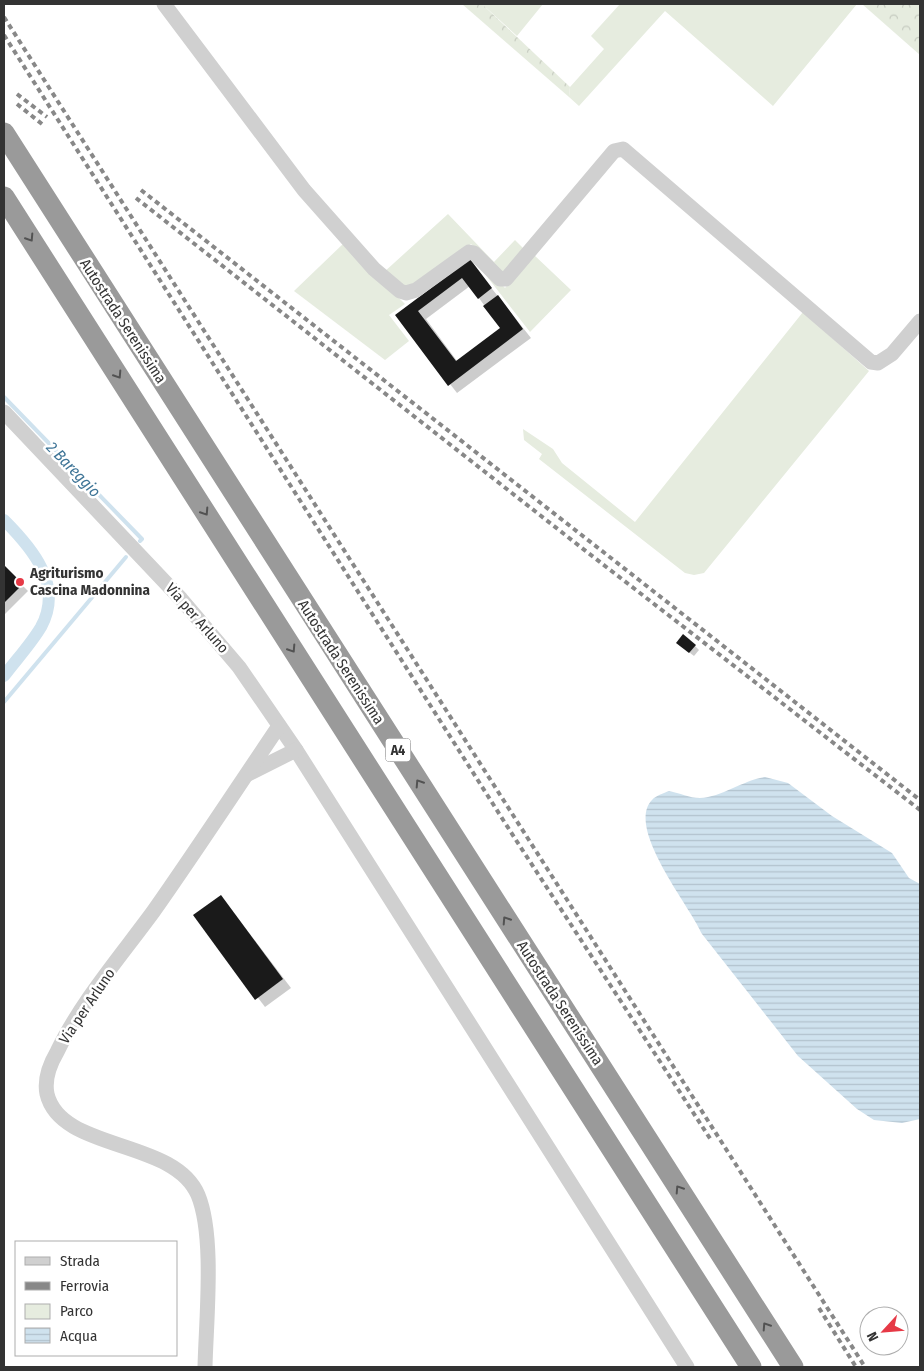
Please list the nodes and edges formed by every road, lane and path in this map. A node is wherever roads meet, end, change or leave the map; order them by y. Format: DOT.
graph roads {
  1 [pos="164,4"];
  2 [pos="4,133"];
  3 [pos="4,197"];
  4 [pos="920,321"];
  5 [pos="4,412"];
  6 [pos="278,725"];
  7 [pos="296,750"];
  8 [pos="246,775"];
  9 [pos="205,1367"];
  10 [pos="687,1367"];
  11 [pos="752,1367"];
  12 [pos="792,1367"];
  1 -- 4 [label="street"];
  12 -- 2 [label="highway, Autostrada Serenissima / A4, one-way"];
  3 -- 11 [label="highway, A4, one-way"];
  5 -- 6 [label="street, Via per Arluno"];
  6 -- 7 [label="street"];
  6 -- 8 [label="street, Via per Arluno"];
  7 -- 8 [label="street, Via per Arluno"];
  7 -- 10 [label="street"];
  8 -- 9 [label="street, Via per Arluno"];
}
